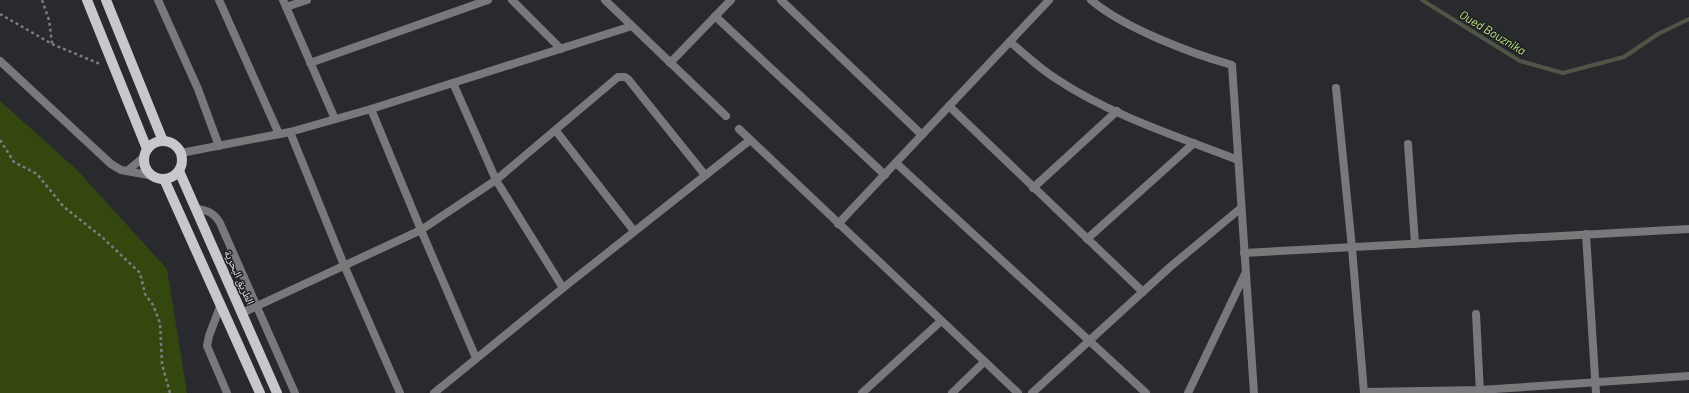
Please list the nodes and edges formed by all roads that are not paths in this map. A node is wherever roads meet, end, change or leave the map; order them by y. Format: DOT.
graph roads {
  1 [pos="87,0"];
  2 [pos="106,0"];
  3 [pos="158,0"];
  4 [pos="219,0"];
  5 [pos="307,0"];
  6 [pos="488,0"];
  7 [pos="512,0"];
  8 [pos="731,0"];
  9 [pos="780,0"];
  10 [pos="1050,0"];
  11 [pos="1091,0"];
  12 [pos="609,1"];
  13 [pos="285,3"];
  14 [pos="715,16"];
  15 [pos="632,26"];
  16 [pos="1010,42"];
  17 [pos="561,49"];
  18 [pos="0,61"];
  19 [pos="310,63"];
  20 [pos="670,63"];
  21 [pos="453,83"];
  22 [pos="1336,88"];
  23 [pos="949,106"];
  24 [pos="371,109"];
  25 [pos="1117,111"];
  26 [pos="726,116"];
  27 [pos="335,119"];
  28 [pos="739,129"];
  29 [pos="556,131"];
  30 [pos="290,132"];
  31 [pos="279,134"];
  32 [pos="922,135"];
  33 [pos="750,140"];
  34 [pos="162,141"];
  35 [pos="1194,143"];
  36 [pos="1408,144"];
  37 [pos="220,146"];
  38 [pos="146,153"];
  39 [pos="181,153"];
  40 [pos="1238,160"];
  41 [pos="896,163"];
  42 [pos="127,171"];
  43 [pos="179,171"];
  44 [pos="705,175"];
  45 [pos="884,175"];
  46 [pos="159,178"];
  47 [pos="496,180"];
  48 [pos="1033,188"];
  49 [pos="1241,208"];
  50 [pos="196,209"];
  51 [pos="838,224"];
  52 [pos="1689,229"];
  53 [pos="421,230"];
  54 [pos="634,231"];
  55 [pos="1586,234"];
  56 [pos="1087,239"];
  57 [pos="1415,244"];
  58 [pos="1352,248"];
  59 [pos="1244,253"];
  60 [pos="344,265"];
  61 [pos="1245,274"];
  62 [pos="563,288"];
  63 [pos="1143,292"];
  64 [pos="221,304"];
  65 [pos="257,306"];
  66 [pos="242,312"];
  67 [pos="1476,314"];
  68 [pos="941,321"];
  69 [pos="1089,342"];
  70 [pos="476,358"];
  71 [pos="984,362"];
  72 [pos="1689,376"];
  73 [pos="1596,382"];
  74 [pos="1480,391"];
  75 [pos="1364,392"];
  76 [pos="227,393"];
  77 [pos="260,393"];
  78 [pos="277,393"];
  79 [pos="295,393"];
  80 [pos="400,393"];
  81 [pos="434,393"];
  82 [pos="862,393"];
  83 [pos="952,393"];
  84 [pos="1018,393"];
  85 [pos="1032,393"];
  86 [pos="1146,393"];
  87 [pos="1188,393"];
  88 [pos="1254,393"];
  89 [pos="1596,393"];
  1 -- 38 [label="main road"];
  2 -- 34 [label="main road"];
  3 -- 37 [label="street"];
  4 -- 31 [label="street"];
  5 -- 13 [label="street"];
  6 -- 19 [label="street"];
  7 -- 17 [label="street"];
  8 -- 14 [label="street"];
  9 -- 32 [label="street"];
  10 -- 16 [label="street"];
  11 -- 40 [label="street"];
  12 -- 15 [label="street"];
  13 -- 19 [label="street"];
  14 -- 20 [label="street"];
  14 -- 45 [label="street"];
  15 -- 17 [label="street"];
  15 -- 20 [label="street"];
  16 -- 23 [label="street"];
  16 -- 25 [label="street"];
  17 -- 21 [label="street"];
  18 -- 42 [label="street"];
  19 -- 27 [label="street"];
  20 -- 26 [label="street"];
  21 -- 24 [label="street"];
  21 -- 47 [label="street"];
  22 -- 58 [label="street"];
  23 -- 32 [label="street"];
  23 -- 48 [label="street"];
  24 -- 27 [label="street"];
  24 -- 53 [label="street"];
  25 -- 35 [label="street"];
  25 -- 48 [label="street"];
  27 -- 30 [label="street"];
  28 -- 33 [label="street"];
  29 -- 44 [label="street"];
  29 -- 47 [label="street"];
  29 -- 54 [label="street"];
  30 -- 31 [label="street"];
  30 -- 60 [label="street"];
  31 -- 37 [label="street"];
  32 -- 41 [label="street"];
  33 -- 44 [label="street"];
  33 -- 51 [label="street"];
  34 -- 38 [label="main road"];
  34 -- 39 [label="main road"];
  35 -- 40 [label="street"];
  35 -- 56 [label="street"];
  36 -- 57 [label="street"];
  37 -- 39 [label="street"];
  38 -- 42 [label="street"];
  38 -- 46 [label="main road"];
  39 -- 43 [label="main road"];
  40 -- 49 [label="street"];
  41 -- 45 [label="street"];
  41 -- 69 [label="street"];
  42 -- 46 [label="street"];
  43 -- 46 [label="main road"];
  43 -- 50 [label="main road, الطريق البحرية"];
  44 -- 54 [label="street"];
  45 -- 51 [label="street"];
  46 -- 64 [label="main road"];
  47 -- 53 [label="street"];
  47 -- 62 [label="street"];
  48 -- 56 [label="street"];
  49 -- 59 [label="street"];
  49 -- 63 [label="street"];
  50 -- 65 [label="street"];
  50 -- 66 [label="main road, الطريق البحرية"];
  51 -- 68 [label="street"];
  52 -- 55 [label="street"];
  53 -- 60 [label="street"];
  53 -- 70 [label="street"];
  54 -- 62 [label="street"];
  55 -- 57 [label="street"];
  55 -- 73 [label="street"];
  56 -- 63 [label="street"];
  57 -- 58 [label="street"];
  58 -- 59 [label="street"];
  58 -- 75 [label="street"];
  59 -- 61 [label="street"];
  60 -- 65 [label="street"];
  60 -- 80 [label="street"];
  61 -- 87 [label="street"];
  61 -- 88 [label="street"];
  62 -- 70 [label="street"];
  63 -- 69 [label="street"];
  64 -- 76 [label="street"];
  64 -- 77 [label="main road"];
  65 -- 66 [label="street"];
  65 -- 79 [label="street"];
  66 -- 78 [label="main road, الطريق البحرية"];
  67 -- 74 [label="street"];
  68 -- 71 [label="street"];
  68 -- 82 [label="street"];
  69 -- 85 [label="street"];
  69 -- 86 [label="street"];
  70 -- 81 [label="street"];
  71 -- 83 [label="street"];
  71 -- 84 [label="street"];
  72 -- 73 [label="street"];
  73 -- 74 [label="street"];
  73 -- 89 [label="street"];
  74 -- 75 [label="street"];
}
